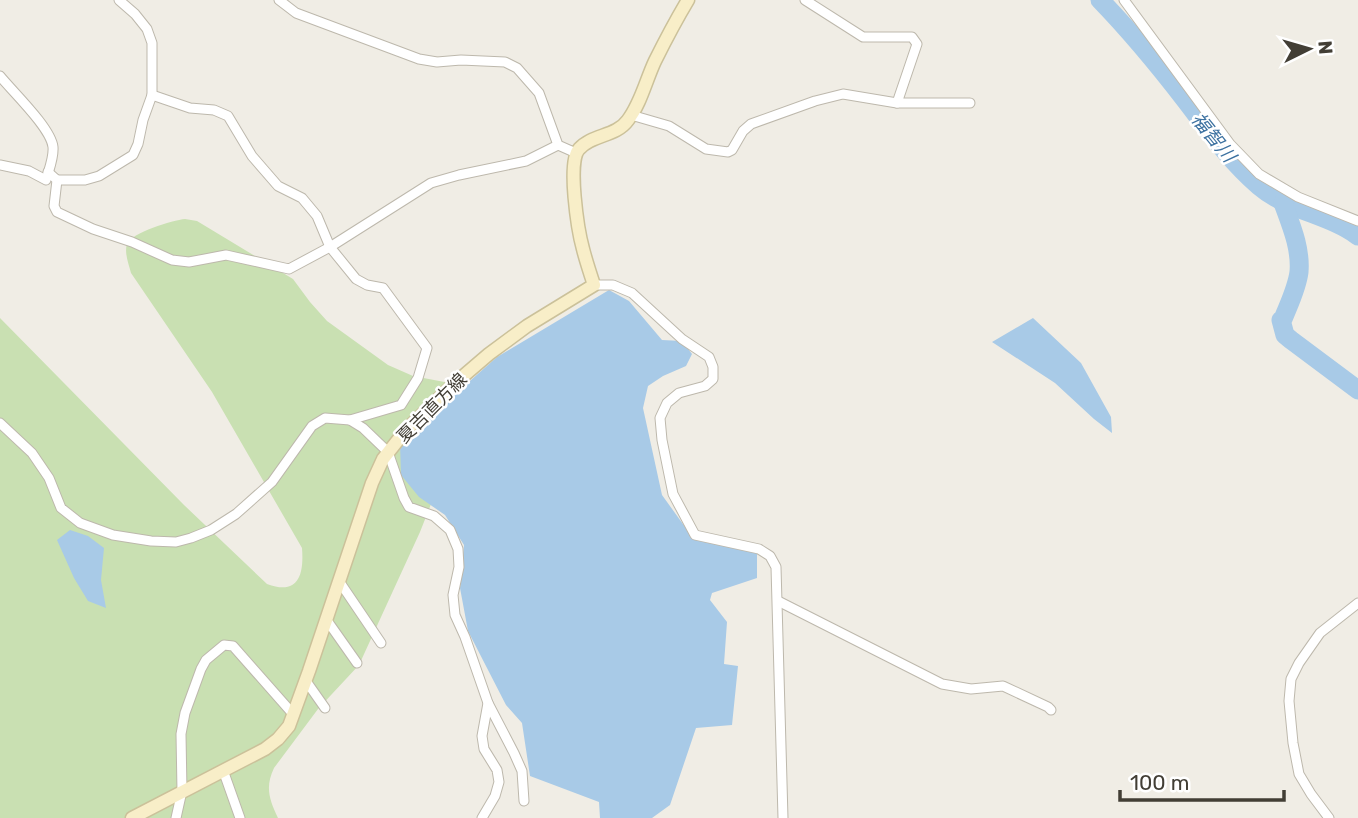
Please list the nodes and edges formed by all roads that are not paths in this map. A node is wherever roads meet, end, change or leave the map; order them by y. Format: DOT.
graph roads {
  1 [pos="119,0"];
  2 [pos="279,0"];
  3 [pos="688,0"];
  4 [pos="806,0"];
  5 [pos="1124,0"];
  6 [pos="0,76"];
  7 [pos="152,95"];
  8 [pos="897,103"];
  9 [pos="970,103"];
  10 [pos="631,115"];
  11 [pos="558,145"];
  12 [pos="576,153"];
  13 [pos="0,165"];
  14 [pos="48,172"];
  15 [pos="57,180"];
  16 [pos="1358,221"];
  17 [pos="330,247"];
  18 [pos="594,285"];
  19 [pos="350,420"];
  20 [pos="0,423"];
  21 [pos="388,452"];
  22 [pos="339,581"];
  23 [pos="778,601"];
  24 [pos="1358,603"];
  25 [pos="326,619"];
  26 [pos="381,643"];
  27 [pos="357,663"];
  28 [pos="306,681"];
  29 [pos="488,703"];
  30 [pos="325,708"];
  31 [pos="1051,710"];
  32 [pos="293,713"];
  33 [pos="223,770"];
  34 [pos="182,791"];
  35 [pos="524,801"];
  36 [pos="132,818"];
  37 [pos="176,818"];
  38 [pos="240,818"];
  39 [pos="482,818"];
  40 [pos="783,818"];
  41 [pos="1329,818"];
  1 -- 7 [label="street"];
  2 -- 11 [label="street"];
  3 -- 10 [label="main road"];
  4 -- 8 [label="street"];
  5 -- 16 [label="street"];
  6 -- 14 [label="street"];
  7 -- 15 [label="street"];
  7 -- 17 [label="street"];
  8 -- 9 [label="street"];
  8 -- 10 [label="street"];
  10 -- 12 [label="main road"];
  11 -- 12 [label="street"];
  11 -- 17 [label="street"];
  12 -- 18 [label="main road"];
  13 -- 14 [label="street"];
  14 -- 15 [label="street"];
  15 -- 17 [label="street"];
  17 -- 19 [label="street"];
  18 -- 21 [label="main road, 夏吉直方線"];
  18 -- 23 [label="street"];
  19 -- 20 [label="street"];
  19 -- 21 [label="street"];
  21 -- 22 [label="main road, 夏吉直方線"];
  21 -- 29 [label="street"];
  22 -- 25 [label="main road, 夏吉直方線"];
  22 -- 26 [label="street"];
  23 -- 31 [label="street"];
  23 -- 40 [label="street"];
  24 -- 41 [label="street"];
  25 -- 27 [label="street"];
  25 -- 28 [label="main road, 夏吉直方線"];
  28 -- 30 [label="street"];
  28 -- 32 [label="main road, 夏吉直方線"];
  29 -- 35 [label="street"];
  29 -- 39 [label="street"];
  32 -- 33 [label="main road, 夏吉直方線"];
  32 -- 34 [label="street"];
  33 -- 34 [label="main road, 夏吉直方線"];
  33 -- 38 [label="street"];
  34 -- 36 [label="main road, 夏吉直方線"];
  34 -- 37 [label="street"];
}
